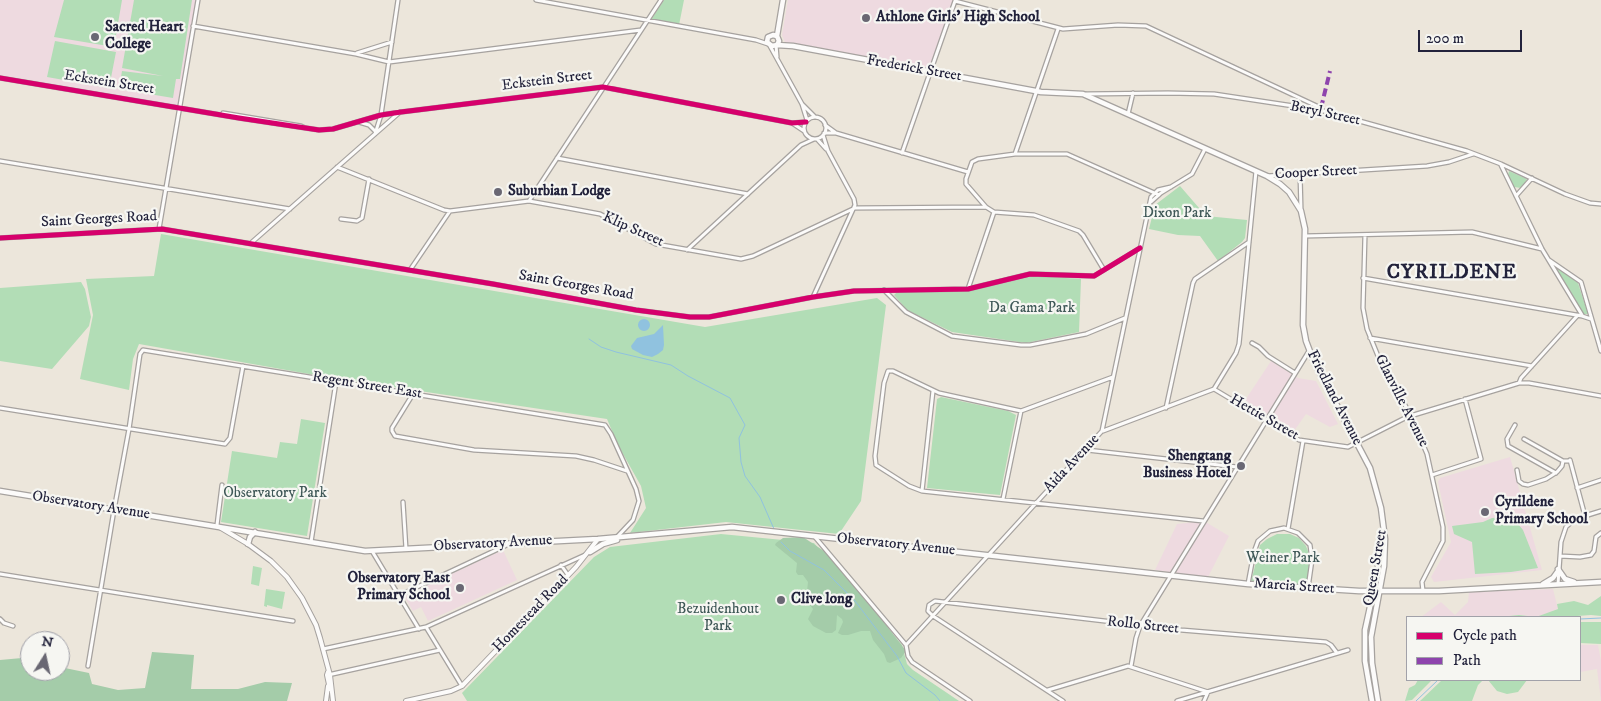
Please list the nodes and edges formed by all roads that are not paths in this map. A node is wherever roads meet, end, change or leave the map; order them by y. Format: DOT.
graph roads {
  1 [pos="198,0"];
  2 [pos="398,0"];
  3 [pos="536,0"];
  4 [pos="661,0"];
  5 [pos="783,0"];
  6 [pos="955,1"];
  7 [pos="649,20"];
  8 [pos="193,26"];
  9 [pos="1058,29"];
  10 [pos="641,30"];
  11 [pos="772,40"];
  12 [pos="392,42"];
  13 [pos="777,45"];
  14 [pos="793,46"];
  15 [pos="356,54"];
  16 [pos="777,58"];
  17 [pos="389,62"];
  18 [pos="930,72"];
  19 [pos="0,78"];
  20 [pos="603,87"];
  21 [pos="1036,91"];
  22 [pos="1133,93"];
  23 [pos="1083,94"];
  24 [pos="802,104"];
  25 [pos="180,107"];
  26 [pos="1320,109"];
  27 [pos="401,112"];
  28 [pos="1128,114"];
  29 [pos="380,115"];
  30 [pos="815,117"];
  31 [pos="806,121"];
  32 [pos="359,122"];
  33 [pos="792,123"];
  34 [pos="825,126"];
  35 [pos="805,132"];
  36 [pos="375,133"];
  37 [pos="836,133"];
  38 [pos="824,134"];
  39 [pos="815,139"];
  40 [pos="801,145"];
  41 [pos="1205,149"];
  42 [pos="828,151"];
  43 [pos="902,152"];
  44 [pos="1474,153"];
  45 [pos="1015,154"];
  46 [pos="557,158"];
  47 [pos="0,161"];
  48 [pos="1501,164"];
  49 [pos="337,166"];
  50 [pos="1256,171"];
  51 [pos="968,172"];
  52 [pos="1300,173"];
  53 [pos="1267,176"];
  54 [pos="1532,178"];
  55 [pos="369,179"];
  56 [pos="166,188"];
  57 [pos="748,194"];
  58 [pos="1156,195"];
  59 [pos="1516,196"];
  60 [pos="529,201"];
  61 [pos="1601,204"];
  62 [pos="986,207"];
  63 [pos="855,208"];
  64 [pos="290,209"];
  65 [pos="450,211"];
  66 [pos="1301,211"];
  67 [pos="994,212"];
  68 [pos="341,219"];
  69 [pos="159,229"];
  70 [pos="1364,235"];
  71 [pos="1306,236"];
  72 [pos="1,238"];
  73 [pos="1249,242"];
  74 [pos="251,244"];
  75 [pos="1140,248"];
  76 [pos="1542,249"];
  77 [pos="687,250"];
  78 [pos="1547,258"];
  79 [pos="410,270"];
  80 [pos="1104,270"];
  81 [pos="1364,278"];
  82 [pos="968,289"];
  83 [pos="884,290"];
  84 [pos="813,297"];
  85 [pos="1580,316"];
  86 [pos="1125,318"];
  87 [pos="1591,319"];
  88 [pos="1370,338"];
  89 [pos="1252,344"];
  90 [pos="1309,350"];
  91 [pos="1601,351"];
  92 [pos="243,365"];
  93 [pos="1532,366"];
  94 [pos="1295,373"];
  95 [pos="1113,378"];
  96 [pos="336,382"];
  97 [pos="1519,383"];
  98 [pos="1214,389"];
  99 [pos="933,391"];
  100 [pos="413,394"];
  101 [pos="1601,396"];
  102 [pos="1465,399"];
  103 [pos="0,408"];
  104 [pos="1166,408"];
  105 [pos="1021,411"];
  106 [pos="1410,416"];
  107 [pos="1266,419"];
  108 [pos="1515,425"];
  109 [pos="129,429"];
  110 [pos="1102,431"];
  111 [pos="1524,439"];
  112 [pos="1303,441"];
  113 [pos="1358,443"];
  114 [pos="1086,450"];
  115 [pos="623,460"];
  116 [pos="1563,461"];
  117 [pos="614,466"];
  118 [pos="1237,467"];
  119 [pos="1517,470"];
  120 [pos="627,471"];
  121 [pos="1556,473"];
  122 [pos="1432,474"];
  123 [pos="1601,480"];
  124 [pos="222,485"];
  125 [pos="1577,488"];
  126 [pos="0,491"];
  127 [pos="922,491"];
  128 [pos="1003,499"];
  129 [pos="403,502"];
  130 [pos="1037,502"];
  131 [pos="114,510"];
  132 [pos="1601,511"];
  133 [pos="1585,516"];
  134 [pos="1203,521"];
  135 [pos="1383,522"];
  136 [pos="217,526"];
  137 [pos="1288,529"];
  138 [pos="255,532"];
  139 [pos="1601,533"];
  140 [pos="627,536"];
  141 [pos="814,536"];
  142 [pos="616,538"];
  143 [pos="598,539"];
  144 [pos="311,542"];
  145 [pos="511,543"];
  146 [pos="248,544"];
  147 [pos="406,549"];
  148 [pos="372,551"];
  149 [pos="589,553"];
  150 [pos="988,555"];
  151 [pos="1560,556"];
  152 [pos="561,565"];
  153 [pos="1558,570"];
  154 [pos="0,574"];
  155 [pos="568,575"];
  156 [pos="1171,575"];
  157 [pos="1601,582"];
  158 [pos="1576,583"];
  159 [pos="1248,584"];
  160 [pos="1558,584"];
  161 [pos="1540,586"];
  162 [pos="1308,588"];
  163 [pos="101,590"];
  164 [pos="1376,592"];
  165 [pos="1392,592"];
  166 [pos="1423,592"];
  167 [pos="398,596"];
  168 [pos="945,603"];
  169 [pos="1376,604"];
  170 [pos="933,616"];
  171 [pos="0,619"];
  172 [pos="293,621"];
  173 [pos="13,626"];
  174 [pos="1140,626"];
  175 [pos="426,627"];
  176 [pos="418,629"];
  177 [pos="906,645"];
  178 [pos="323,649"];
  179 [pos="440,650"];
  180 [pos="1348,650"];
  181 [pos="1337,653"];
  182 [pos="88,666"];
  183 [pos="1131,666"];
  184 [pos="328,674"];
  185 [pos="329,684"];
  186 [pos="462,686"];
  187 [pos="1047,690"];
  188 [pos="1208,692"];
  189 [pos="333,700"];
  190 [pos="326,701"];
  191 [pos="406,701"];
  192 [pos="970,701"];
  193 [pos="1064,701"];
  194 [pos="1177,701"];
  195 [pos="1204,701"];
  196 [pos="1376,701"];
  1 -- 8 [label="street"];
  2 -- 12 [label="street"];
  3 -- 7 [label="street, Frederick Street"];
  4 -- 7 [label="street"];
  5 -- 11 [label="main road"];
  6 -- 9 [label="street"];
  6 -- 18 [label="street"];
  7 -- 10 [label="street"];
  7 -- 11 [label="street, Frederick Street"];
  8 -- 15 [label="street"];
  8 -- 25 [label="street"];
  9 -- 21 [label="street"];
  9 -- 26 [label="street"];
  10 -- 17 [label="street"];
  10 -- 20 [label="street"];
  11 -- 13 [label="main road"];
  11 -- 14 [label="main road, Frederick Street"];
  11 -- 16 [label="street"];
  12 -- 15 [label="street"];
  12 -- 17 [label="street"];
  13 -- 14 [label="main road, Frederick Street"];
  13 -- 16 [label="street"];
  14 -- 18 [label="main road, Frederick Street"];
  15 -- 17 [label="street"];
  16 -- 24 [label="street"];
  17 -- 29 [label="street"];
  18 -- 21 [label="main road, Frederick Street"];
  18 -- 43 [label="street"];
  19 -- 25 [label="street, Eckstein Street"];
  20 -- 27 [label="street, Eckstein Street"];
  20 -- 33 [label="street, Eckstein Street"];
  20 -- 46 [label="street"];
  21 -- 23 [label="main road, Beryl Street"];
  21 -- 45 [label="street"];
  22 -- 23 [label="street, Beryl Street"];
  22 -- 26 [label="street, Beryl Street"];
  22 -- 28 [label="street"];
  23 -- 28 [label="main road, Cooper Street"];
  24 -- 30 [label="street"];
  24 -- 31 [label="street"];
  25 -- 32 [label="street, Eckstein Street"];
  25 -- 56 [label="street"];
  26 -- 44 [label="street, Beryl Street"];
  27 -- 29 [label="street, Eckstein Street"];
  27 -- 36 [label="street"];
  28 -- 41 [label="main road, Cooper Street"];
  29 -- 32 [label="street, Eckstein Street"];
  29 -- 36 [label="street"];
  30 -- 31 [label="street"];
  30 -- 34 [label="street"];
  31 -- 33 [label="street, Eckstein Street"];
  31 -- 35 [label="street"];
  32 -- 36 [label="street"];
  33 -- 35 [label="street, Eckstein Street"];
  34 -- 37 [label="street"];
  34 -- 38 [label="street"];
  35 -- 39 [label="street"];
  35 -- 40 [label="street"];
  36 -- 49 [label="street"];
  37 -- 38 [label="street"];
  37 -- 43 [label="street"];
  38 -- 39 [label="street"];
  38 -- 42 [label="street"];
  39 -- 40 [label="street"];
  39 -- 42 [label="street"];
  40 -- 57 [label="street"];
  41 -- 50 [label="main road, Cooper Street"];
  41 -- 58 [label="street, Aida Avenue"];
  42 -- 63 [label="street"];
  43 -- 51 [label="street"];
  44 -- 48 [label="street, Beryl Street"];
  44 -- 52 [label="street, Cooper Street"];
  45 -- 51 [label="street"];
  45 -- 58 [label="street"];
  46 -- 57 [label="street"];
  46 -- 60 [label="street"];
  47 -- 56 [label="street"];
  48 -- 54 [label="street, Beryl Street"];
  48 -- 59 [label="street"];
  49 -- 55 [label="street, Klip Street"];
  49 -- 64 [label="street"];
  50 -- 53 [label="main road, Cooper Street"];
  50 -- 73 [label="street"];
  51 -- 62 [label="street"];
  52 -- 53 [label="street, Cooper Street"];
  52 -- 66 [label="street, Friedland Avenue"];
  53 -- 66 [label="main road, Friedland Avenue"];
  54 -- 59 [label="street"];
  54 -- 61 [label="street, Beryl Street"];
  55 -- 65 [label="street, Klip Street"];
  55 -- 68 [label="street"];
  56 -- 64 [label="street"];
  56 -- 69 [label="street"];
  57 -- 77 [label="street"];
  58 -- 75 [label="street, Aida Avenue"];
  59 -- 76 [label="street"];
  60 -- 65 [label="street, Klip Street"];
  60 -- 77 [label="street, Klip Street"];
  62 -- 63 [label="street, Klip Street"];
  62 -- 67 [label="street"];
  63 -- 77 [label="street, Klip Street"];
  63 -- 84 [label="street"];
  64 -- 74 [label="street"];
  65 -- 79 [label="street"];
  66 -- 71 [label="main road, Friedland Avenue"];
  67 -- 80 [label="street"];
  67 -- 82 [label="street"];
  69 -- 72 [label="street, Saint Georges Road"];
  69 -- 74 [label="street, Saint Georges Road"];
  70 -- 71 [label="street"];
  70 -- 76 [label="street"];
  70 -- 81 [label="street, Glanville Avenue"];
  71 -- 90 [label="main road, Friedland Avenue"];
  73 -- 98 [label="street"];
  73 -- 104 [label="street"];
  74 -- 79 [label="street, Saint Georges Road"];
  75 -- 80 [label="street, Saint Georges Road"];
  75 -- 86 [label="street, Aida Avenue"];
  76 -- 78 [label="street"];
  78 -- 85 [label="street"];
  78 -- 87 [label="street"];
  79 -- 84 [label="street, Saint Georges Road"];
  80 -- 82 [label="street, Saint Georges Road"];
  81 -- 85 [label="street"];
  81 -- 88 [label="street, Glanville Avenue"];
  82 -- 83 [label="street, Saint Georges Road"];
  83 -- 84 [label="street, Saint Georges Road"];
  83 -- 86 [label="street"];
  85 -- 87 [label="street"];
  85 -- 93 [label="street"];
  86 -- 95 [label="street, Aida Avenue"];
  87 -- 91 [label="street"];
  88 -- 93 [label="street"];
  88 -- 106 [label="street, Glanville Avenue"];
  89 -- 94 [label="street"];
  90 -- 94 [label="street"];
  90 -- 113 [label="main road, Friedland Avenue"];
  92 -- 96 [label="street, Regent Street East"];
  92 -- 109 [label="street"];
  92 -- 109 [label="street, Regent Street East"];
  93 -- 97 [label="street"];
  94 -- 107 [label="street"];
  95 -- 105 [label="street"];
  95 -- 110 [label="street, Aida Avenue"];
  96 -- 100 [label="street, Regent Street East"];
  96 -- 144 [label="street"];
  97 -- 101 [label="street, Hettie Street"];
  97 -- 102 [label="street, Hettie Street"];
  98 -- 104 [label="street, Hettie Street"];
  98 -- 107 [label="street, Hettie Street"];
  99 -- 105 [label="street"];
  99 -- 127 [label="street"];
  99 -- 127 [label="street"];
  100 -- 115 [label="street, Regent Street East"];
  100 -- 117 [label="street"];
  102 -- 106 [label="street, Hettie Street"];
  102 -- 122 [label="street"];
  103 -- 109 [label="street"];
  104 -- 110 [label="street, Hettie Street"];
  105 -- 128 [label="street"];
  106 -- 113 [label="street, Hettie Street"];
  106 -- 122 [label="street, Glanville Avenue"];
  107 -- 112 [label="street, Hettie Street"];
  107 -- 118 [label="street"];
  108 -- 121 [label="street"];
  109 -- 131 [label="street"];
  110 -- 114 [label="street, Aida Avenue"];
  111 -- 116 [label="street"];
  112 -- 113 [label="street, Hettie Street"];
  112 -- 137 [label="street"];
  113 -- 135 [label="main road, Friedland Avenue"];
  114 -- 118 [label="street"];
  114 -- 130 [label="street, Aida Avenue"];
  115 -- 117 [label="street"];
  115 -- 120 [label="street"];
  116 -- 121 [label="street"];
  116 -- 125 [label="street"];
  117 -- 120 [label="street"];
  118 -- 134 [label="street"];
  119 -- 121 [label="street"];
  120 -- 142 [label="street"];
  122 -- 166 [label="street, Glanville Avenue"];
  123 -- 125 [label="street"];
  124 -- 136 [label="street"];
  125 -- 133 [label="street"];
  126 -- 131 [label="main road, Observatory Avenue"];
  127 -- 128 [label="street"];
  128 -- 130 [label="street"];
  129 -- 147 [label="street"];
  130 -- 134 [label="street"];
  130 -- 150 [label="street, Aida Avenue"];
  131 -- 136 [label="main road, Observatory Avenue"];
  131 -- 163 [label="street"];
  132 -- 133 [label="street"];
  133 -- 151 [label="street"];
  134 -- 156 [label="street"];
  135 -- 164 [label="main road, Queen Street"];
  136 -- 138 [label="main road, Observatory Avenue"];
  136 -- 146 [label="street"];
  137 -- 159 [label="street"];
  137 -- 162 [label="street"];
  138 -- 144 [label="main road, Observatory Avenue"];
  138 -- 146 [label="main road"];
  139 -- 151 [label="street"];
  140 -- 141 [label="main road, Observatory Avenue"];
  140 -- 142 [label="main road, Observatory Avenue"];
  140 -- 149 [label="main road"];
  141 -- 150 [label="main road, Observatory Avenue"];
  141 -- 177 [label="street"];
  142 -- 143 [label="main road, Observatory Avenue"];
  143 -- 145 [label="main road, Observatory Avenue"];
  143 -- 149 [label="street, Homestead Road"];
  144 -- 148 [label="main road, Observatory Avenue"];
  145 -- 147 [label="main road, Observatory Avenue"];
  145 -- 167 [label="street"];
  146 -- 178 [label="street"];
  147 -- 148 [label="main road, Observatory Avenue"];
  148 -- 167 [label="street"];
  149 -- 152 [label="street"];
  149 -- 155 [label="street, Homestead Road"];
  150 -- 156 [label="main road, Marcia Street"];
  150 -- 168 [label="street, Aida Avenue"];
  151 -- 153 [label="street"];
  152 -- 155 [label="street"];
  152 -- 175 [label="street"];
  153 -- 158 [label="main road"];
  153 -- 160 [label="street"];
  153 -- 161 [label="main road"];
  154 -- 163 [label="street"];
  155 -- 186 [label="street, Homestead Road"];
  156 -- 159 [label="main road, Marcia Street"];
  156 -- 174 [label="street"];
  157 -- 158 [label="main road, Marcia Street"];
  158 -- 160 [label="main road, Marcia Street"];
  159 -- 162 [label="main road, Marcia Street"];
  160 -- 161 [label="main road, Marcia Street"];
  161 -- 166 [label="main road, Marcia Street"];
  162 -- 164 [label="main road, Marcia Street"];
  163 -- 172 [label="street"];
  163 -- 182 [label="street"];
  164 -- 165 [label="main road, Marcia Street"];
  164 -- 169 [label="main road, Queen Street"];
  164 -- 196 [label="main road, Queen Street"];
  165 -- 166 [label="main road, Marcia Street"];
  165 -- 169 [label="main road"];
  167 -- 176 [label="street"];
  168 -- 170 [label="street, Aida Avenue"];
  168 -- 170 [label="street, Aida Avenue"];
  168 -- 174 [label="street, Rollo Street"];
  169 -- 196 [label="main road, Queen Street"];
  170 -- 177 [label="street, Aida Avenue"];
  170 -- 187 [label="street"];
  171 -- 173 [label="street"];
  174 -- 181 [label="street, Rollo Street"];
  174 -- 183 [label="street"];
  175 -- 176 [label="street"];
  175 -- 179 [label="street"];
  176 -- 178 [label="street"];
  177 -- 192 [label="street"];
  178 -- 184 [label="street"];
  179 -- 184 [label="street"];
  179 -- 186 [label="street"];
  180 -- 181 [label="street"];
  181 -- 188 [label="street"];
  183 -- 187 [label="street"];
  183 -- 188 [label="street"];
  184 -- 185 [label="street"];
  184 -- 189 [label="street"];
  185 -- 189 [label="street"];
  185 -- 190 [label="street"];
  186 -- 191 [label="street"];
  187 -- 193 [label="street"];
  188 -- 194 [label="street"];
  188 -- 195 [label="street"];
}
